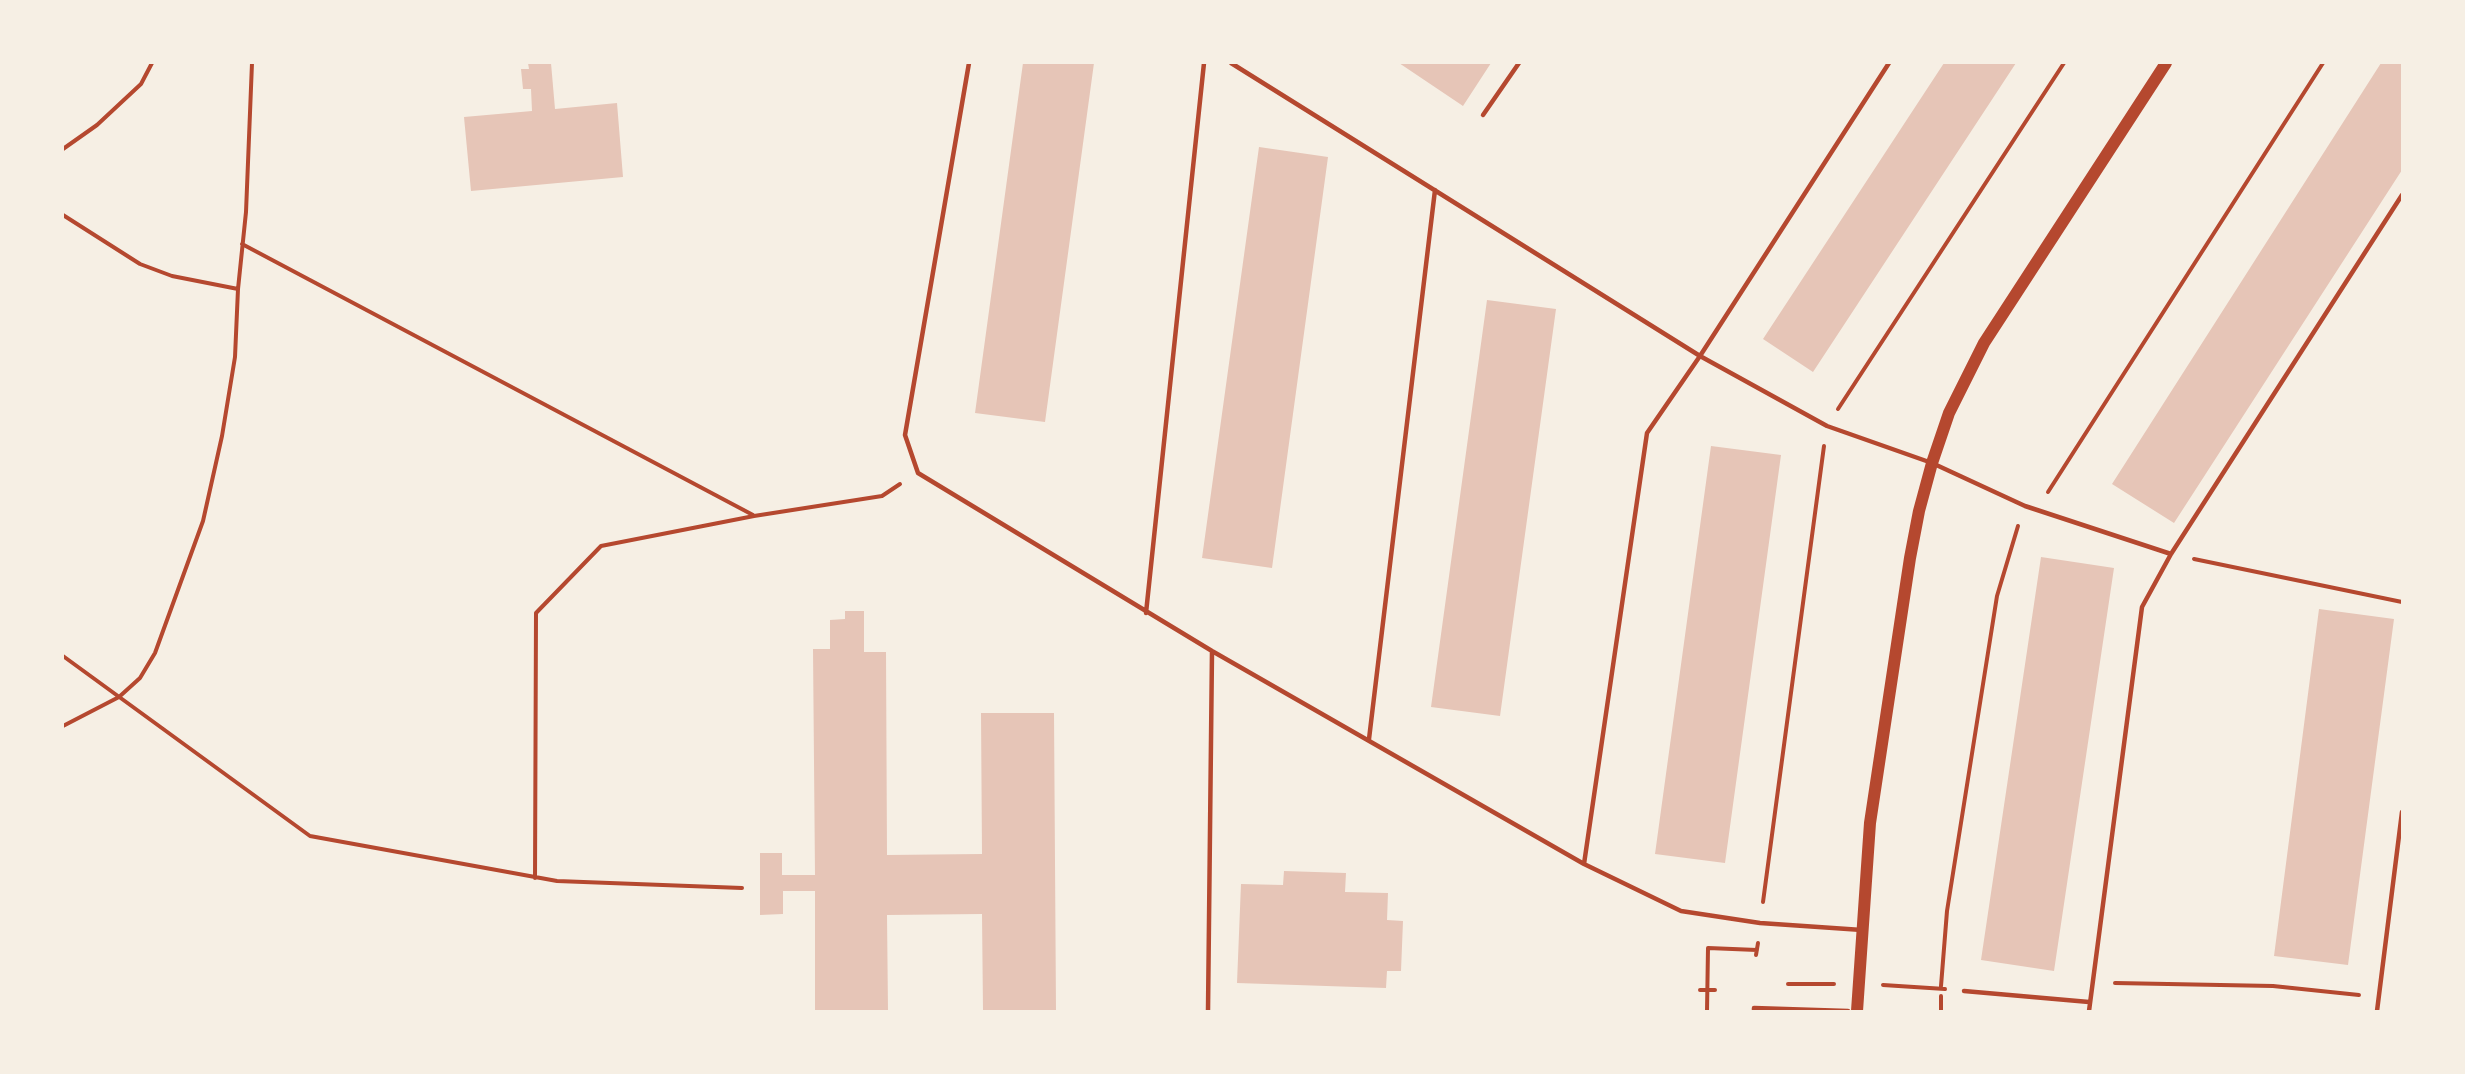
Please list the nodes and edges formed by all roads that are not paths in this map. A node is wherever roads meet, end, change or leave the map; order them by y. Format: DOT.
graph roads {
  1 [pos="969,63"];
  2 [pos="1204,63"];
  3 [pos="1231,63"];
  4 [pos="1519,63"];
  5 [pos="1889,63"];
  6 [pos="2166,63"];
  7 [pos="1483,115"];
  8 [pos="1435,190"];
  9 [pos="2402,195"];
  10 [pos="1700,356"];
  11 [pos="1932,463"];
  12 [pos="2171,554"];
  13 [pos="1146,613"];
  14 [pos="1212,651"];
  15 [pos="1369,740"];
  16 [pos="2402,812"];
  17 [pos="1584,864"];
  18 [pos="1863,930"];
  19 [pos="1964,991"];
  20 [pos="2089,1002"];
  21 [pos="1208,1011"];
  22 [pos="1754,1011"];
  23 [pos="1848,1011"];
  24 [pos="1857,1011"];
  25 [pos="2090,1011"];
  26 [pos="2377,1011"];
  1 -- 13 [label="lane"];
  2 -- 13 [label="lane"];
  3 -- 8 [label="lane"];
  4 -- 7 [label="lane"];
  5 -- 10 [label="lane"];
  6 -- 11 [label="main road"];
  8 -- 10 [label="lane"];
  8 -- 15 [label="lane"];
  9 -- 12 [label="lane"];
  10 -- 11 [label="lane"];
  10 -- 17 [label="lane"];
  11 -- 12 [label="lane"];
  11 -- 18 [label="main road"];
  12 -- 20 [label="lane"];
  13 -- 14 [label="lane"];
  14 -- 15 [label="lane"];
  14 -- 21 [label="lane"];
  15 -- 17 [label="lane"];
  16 -- 26 [label="lane"];
  17 -- 18 [label="lane"];
  18 -- 24 [label="main road"];
  19 -- 20 [label="lane"];
  20 -- 25 [label="lane"];
  22 -- 23 [label="lane"];
}
